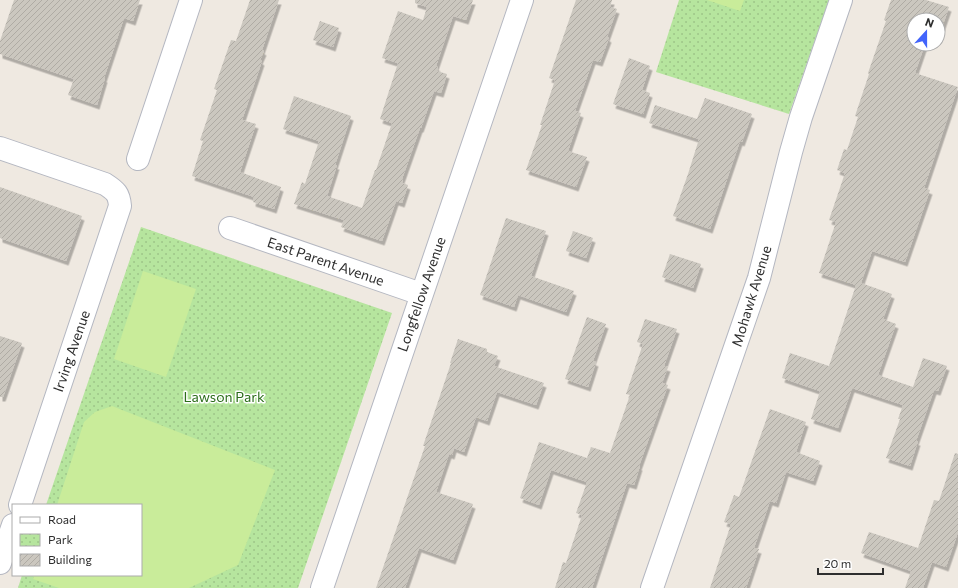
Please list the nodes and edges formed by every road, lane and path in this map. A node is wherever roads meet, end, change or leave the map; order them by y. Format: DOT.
graph roads {
  1 [pos="191,0"];
  2 [pos="522,0"];
  3 [pos="841,0"];
  4 [pos="0,148"];
  5 [pos="138,159"];
  6 [pos="230,228"];
  7 [pos="421,294"];
  8 [pos="20,504"];
  9 [pos="12,528"];
  10 [pos="2,554"];
  11 [pos="322,588"];
  12 [pos="652,588"];
  1 -- 5 [label="street"];
  2 -- 7 [label="street, Longfellow Avenue"];
  3 -- 12 [label="street, Mohawk Avenue"];
  4 -- 8 [label="street, Irving Avenue"];
  6 -- 7 [label="street, East Parent Avenue"];
  7 -- 11 [label="street, Longfellow Avenue"];
  9 -- 10 [label="street"];
}
